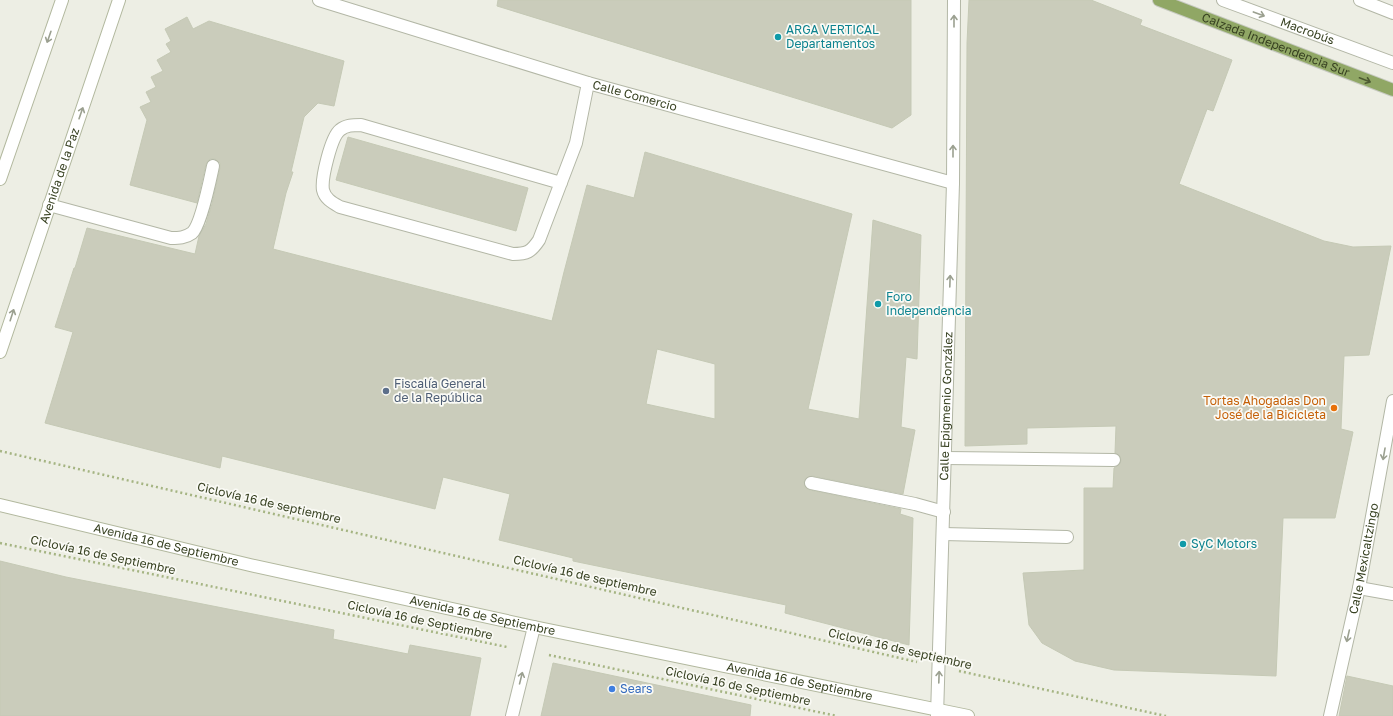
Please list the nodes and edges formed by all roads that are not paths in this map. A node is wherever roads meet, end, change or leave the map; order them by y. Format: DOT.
graph roads {
  1 [pos="62,0"];
  2 [pos="119,0"];
  3 [pos="319,0"];
  4 [pos="954,0"];
  5 [pos="1159,0"];
  6 [pos="1223,0"];
  7 [pos="1360,0"];
  8 [pos="1393,13"];
  9 [pos="1393,62"];
  10 [pos="588,83"];
  11 [pos="1393,90"];
  12 [pos="214,166"];
  13 [pos="0,179"];
  14 [pos="561,183"];
  15 [pos="953,183"];
  16 [pos="49,205"];
  17 [pos="0,352"];
  18 [pos="1393,401"];
  19 [pos="945,458"];
  20 [pos="1114,460"];
  21 [pos="811,483"];
  22 [pos="0,505"];
  23 [pos="944,512"];
  24 [pos="943,534"];
  25 [pos="1067,537"];
  26 [pos="1360,588"];
  27 [pos="1393,594"];
  28 [pos="534,627"];
  29 [pos="938,713"];
  30 [pos="512,716"];
  31 [pos="968,716"];
  32 [pos="1330,716"];
  1 -- 13 [label="street, one-way"];
  16 -- 2 [label="street, Avenida de la Paz, one-way"];
  3 -- 10 [label="street, Calle Comercio"];
  15 -- 4 [label="street, Calle Epigmenio González, one-way"];
  5 -- 11 [label="main road, Calzada Independencia Sur, one-way"];
  6 -- 9 [label="street, Macrobús, one-way"];
  7 -- 8 [label="street"];
  10 -- 14 [label="street"];
  10 -- 15 [label="street, Calle Comercio"];
  12 -- 16 [label="street"];
  14 -- 14 [label="street"];
  19 -- 15 [label="street, Calle Epigmenio González, one-way"];
  17 -- 16 [label="street, Avenida de la Paz, one-way"];
  18 -- 26 [label="street, Calle Mexicaltzingo, one-way"];
  19 -- 20 [label="street"];
  19 -- 23 [label="street, Calle Epigmenio González"];
  21 -- 23 [label="street"];
  22 -- 28 [label="street, Avenida 16 de Septiembre"];
  23 -- 24 [label="street, Calle Epigmenio González"];
  24 -- 25 [label="street"];
  29 -- 24 [label="street, Calle Epigmenio González, one-way"];
  26 -- 27 [label="street"];
  26 -- 32 [label="street, Calle Mexicaltzingo, one-way"];
  28 -- 29 [label="street, Avenida 16 de Septiembre"];
  30 -- 28 [label="street, one-way"];
  29 -- 31 [label="street, Avenida 16 de Septiembre"];
}
